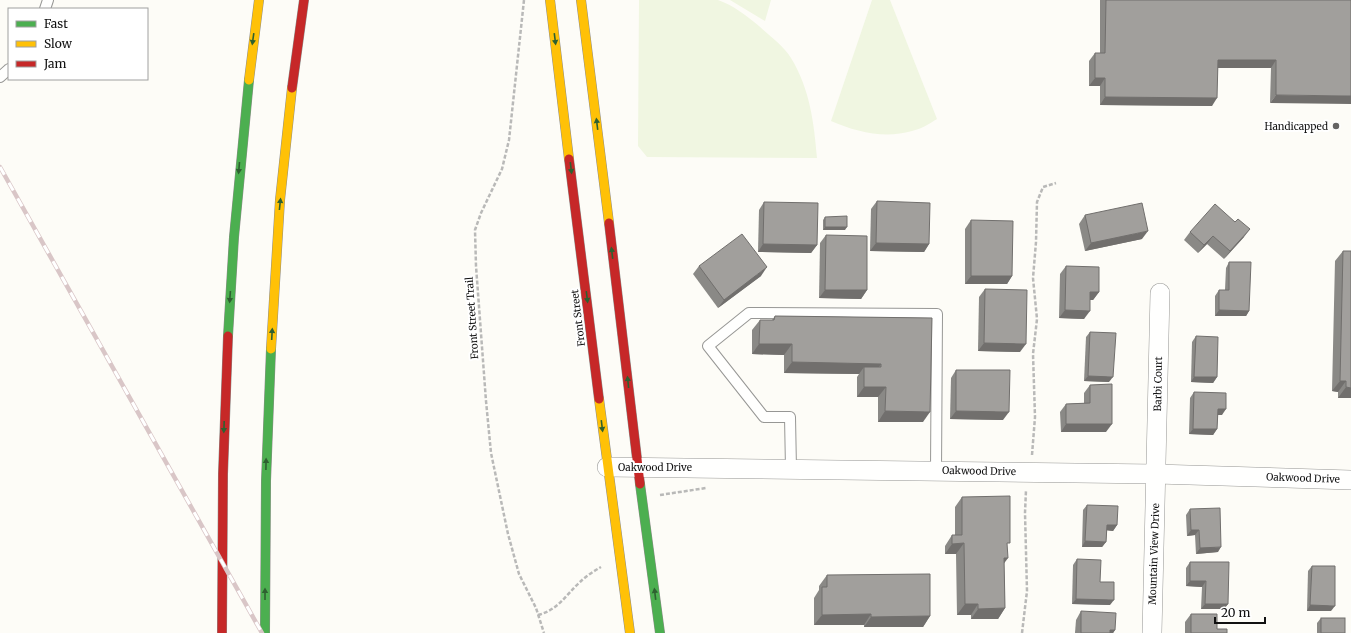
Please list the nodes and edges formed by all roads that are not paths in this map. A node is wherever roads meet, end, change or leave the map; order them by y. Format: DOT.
graph roads {
  1 [pos="259,0"];
  2 [pos="304,0"];
  3 [pos="550,0"];
  4 [pos="581,0"];
  5 [pos="8,69"];
  6 [pos="0,77"];
  7 [pos="1160,293"];
  8 [pos="637,466"];
  9 [pos="607,467"];
  10 [pos="790,469"];
  11 [pos="936,471"];
  12 [pos="1156,474"];
  13 [pos="1351,480"];
  14 [pos="222,633"];
  15 [pos="265,633"];
  16 [pos="630,633"];
  17 [pos="660,633"];
  18 [pos="1152,633"];
  1 -- 14 [label="main road, one-way"];
  15 -- 2 [label="main road, one-way"];
  3 -- 9 [label="main road, Front Street, one-way"];
  8 -- 4 [label="main road, one-way"];
  5 -- 6 [label="lane"];
  7 -- 12 [label="street, Barbi Court"];
  8 -- 9 [label="street, Oakwood Drive"];
  8 -- 10 [label="street, Oakwood Drive"];
  17 -- 8 [label="main road, one-way"];
  9 -- 16 [label="main road, Front Street"];
  10 -- 11 [label="street, Oakwood Drive"];
  10 -- 11 [label="lane"];
  11 -- 12 [label="street, Oakwood Drive"];
  12 -- 13 [label="street, Oakwood Drive"];
  12 -- 18 [label="street, Mountain View Drive"];
}
